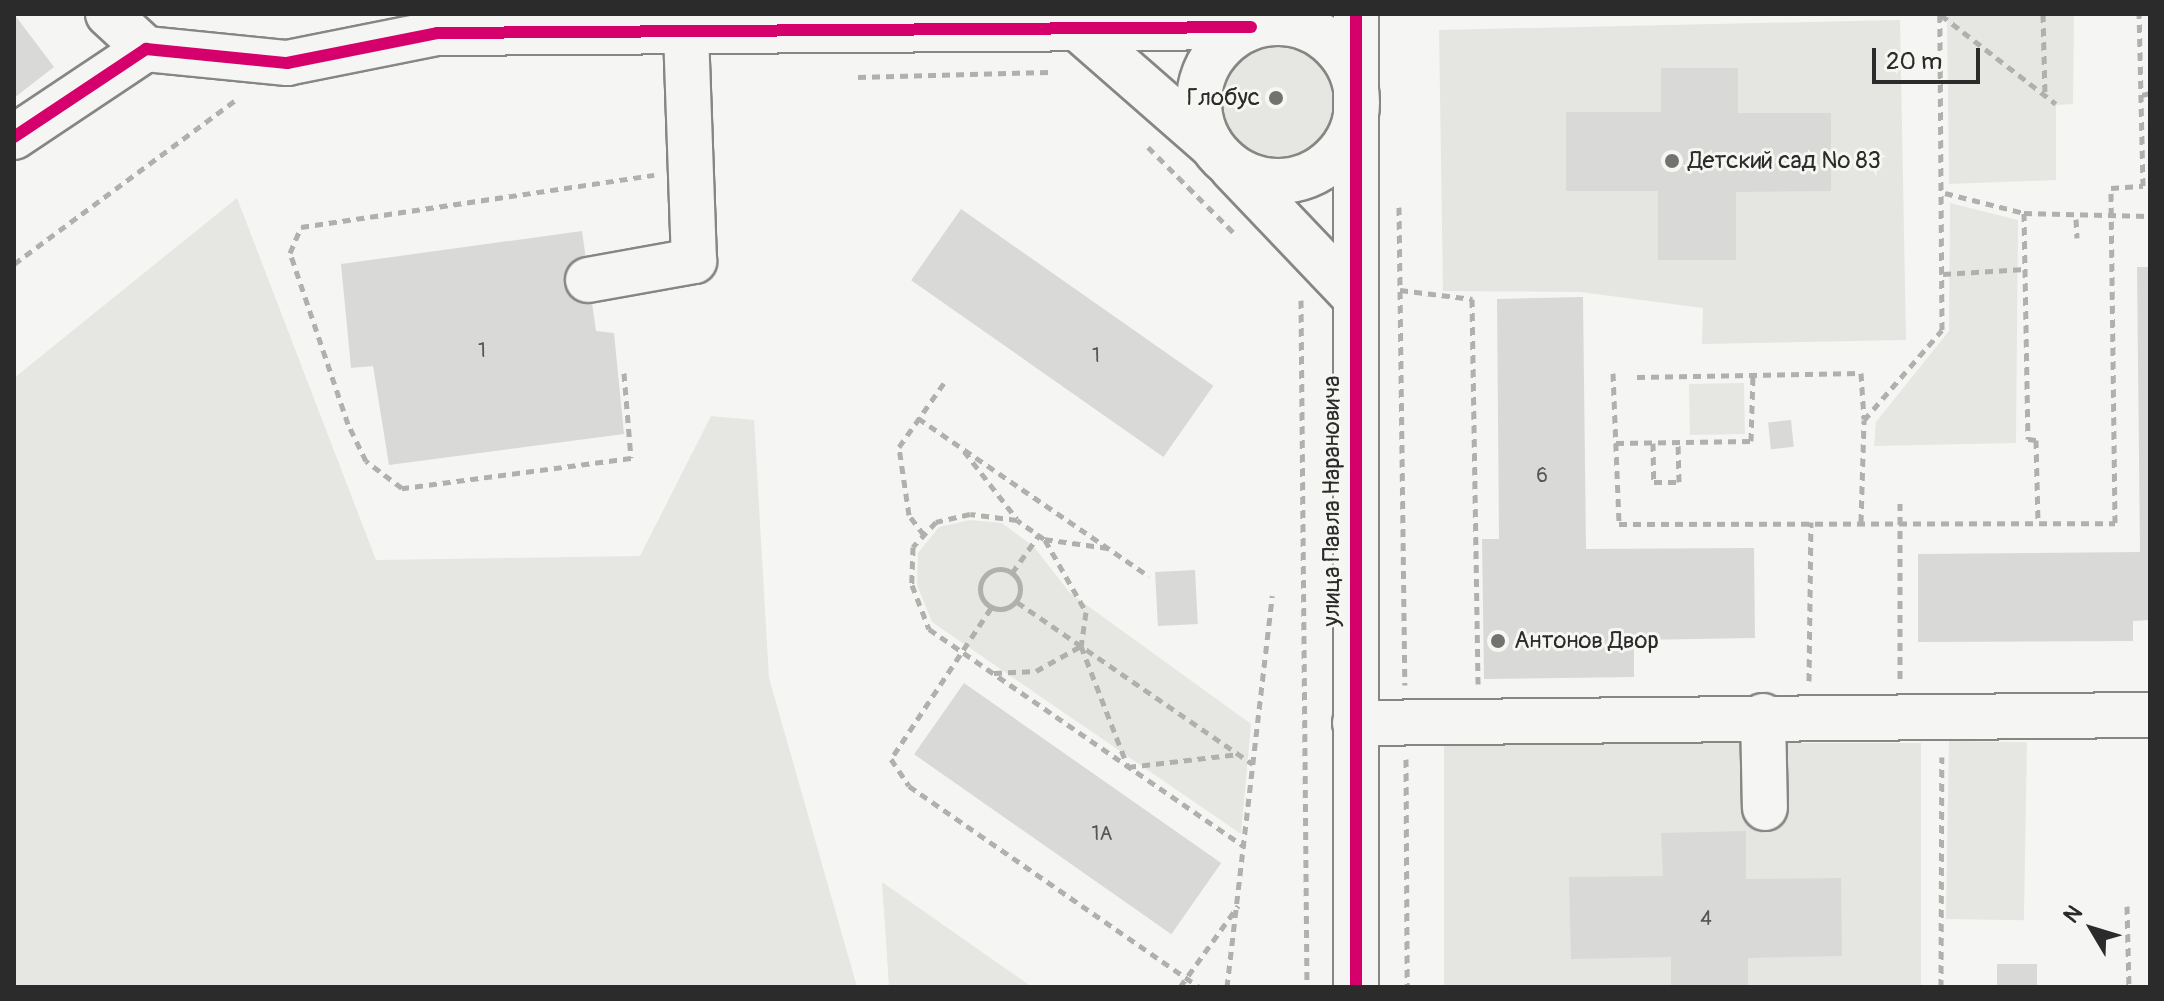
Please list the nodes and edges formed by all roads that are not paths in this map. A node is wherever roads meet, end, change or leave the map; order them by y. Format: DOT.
graph roads {
  1 [pos="108,14"];
  2 [pos="1300,23"];
  3 [pos="1356,23"];
  4 [pos="1251,27"];
  5 [pos="686,32"];
  6 [pos="1083,33"];
  7 [pos="146,49"];
  8 [pos="1357,100"];
  9 [pos="14,137"];
  10 [pos="1220,155"];
  11 [pos="588,280"];
  12 [pos="1353,295"];
  13 [pos="2150,715"];
  14 [pos="1763,716"];
  15 [pos="1355,723"];
  16 [pos="1765,808"];
  17 [pos="1356,987"];
  1 -- 7 [label="street"];
  2 -- 3 [label="street"];
  2 -- 4 [label="street"];
  2 -- 8 [label="street"];
  3 -- 8 [label="street, улица Павла Нарановича"];
  4 -- 6 [label="street"];
  4 -- 10 [label="street"];
  5 -- 6 [label="street"];
  5 -- 7 [label="street"];
  5 -- 11 [label="street"];
  6 -- 10 [label="street"];
  7 -- 9 [label="street"];
  8 -- 10 [label="street"];
  8 -- 12 [label="street, улица Павла Нарановича"];
  10 -- 12 [label="street"];
  12 -- 15 [label="street, улица Павла Нарановича"];
  13 -- 14 [label="street"];
  14 -- 15 [label="street"];
  14 -- 16 [label="street"];
  15 -- 17 [label="street, улица Павла Нарановича"];
}
